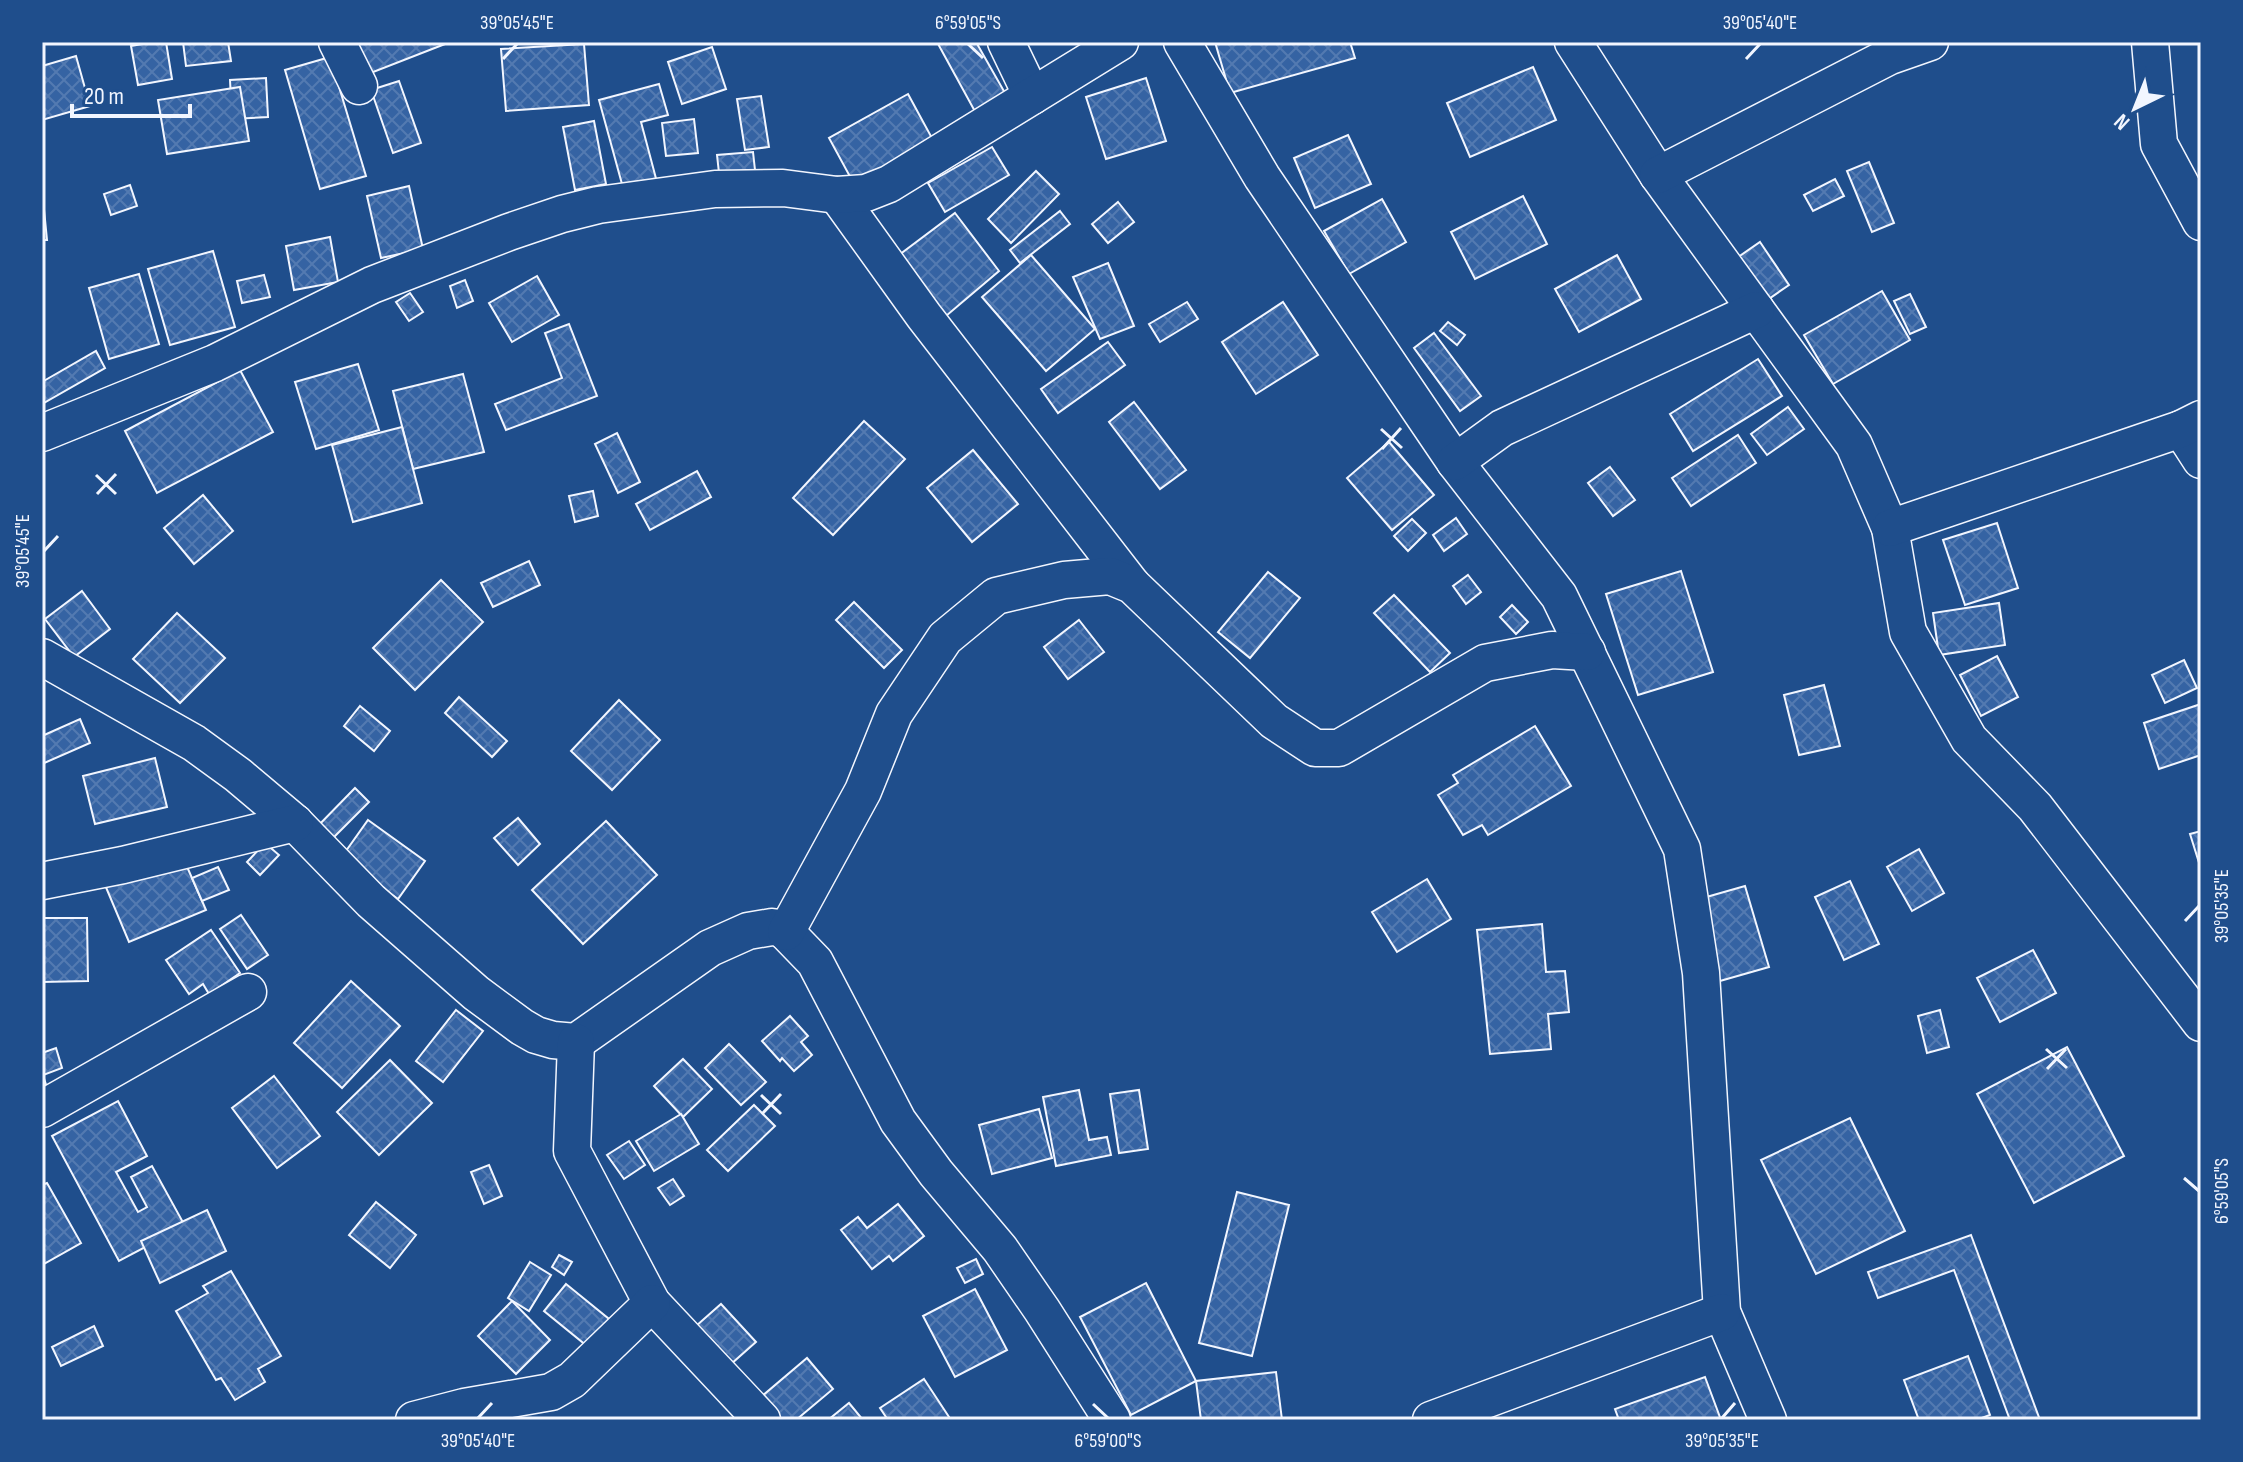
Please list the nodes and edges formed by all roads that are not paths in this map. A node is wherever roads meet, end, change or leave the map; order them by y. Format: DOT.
graph roads {
  1 [pos="337,42"];
  2 [pos="1006,42"];
  3 [pos="1120,42"];
  4 [pos="1182,42"];
  5 [pos="1573,42"];
  6 [pos="1930,42"];
  7 [pos="2150,42"];
  8 [pos="359,86"];
  9 [pos="1032,96"];
  10 [pos="1658,175"];
  11 [pos="837,195"];
  12 [pos="2201,222"];
  13 [pos="1756,310"];
  14 [pos="2191,424"];
  15 [pos="42,433"];
  16 [pos="2201,460"];
  17 [pos="1455,462"];
  18 [pos="1890,528"];
  19 [pos="1132,585"];
  20 [pos="1587,652"];
  21 [pos="42,657"];
  22 [pos="295,823"];
  23 [pos="42,881"];
  24 [pos="786,932"];
  25 [pos="248,992"];
  26 [pos="2201,1023"];
  27 [pos="576,1042"];
  28 [pos="42,1109"];
  29 [pos="652,1303"];
  30 [pos="1722,1312"];
  31 [pos="414,1420"];
  32 [pos="762,1420"];
  33 [pos="1112,1420"];
  34 [pos="1431,1420"];
  35 [pos="1768,1420"];
  1 -- 8 [label="street"];
  2 -- 9 [label="street"];
  3 -- 9 [label="street"];
  4 -- 17 [label="street"];
  5 -- 10 [label="street"];
  6 -- 10 [label="street"];
  7 -- 12 [label="street"];
  9 -- 11 [label="street"];
  10 -- 13 [label="street"];
  11 -- 15 [label="street"];
  11 -- 19 [label="street"];
  13 -- 17 [label="street"];
  13 -- 18 [label="street"];
  14 -- 16 [label="street"];
  14 -- 18 [label="street"];
  17 -- 20 [label="street"];
  18 -- 26 [label="street"];
  19 -- 20 [label="street"];
  19 -- 24 [label="street"];
  20 -- 30 [label="street"];
  21 -- 22 [label="street"];
  22 -- 23 [label="street"];
  22 -- 27 [label="street"];
  24 -- 27 [label="street"];
  24 -- 33 [label="street"];
  25 -- 28 [label="street"];
  27 -- 29 [label="street"];
  29 -- 31 [label="street"];
  29 -- 32 [label="street"];
  30 -- 34 [label="street"];
  30 -- 35 [label="street"];
}
